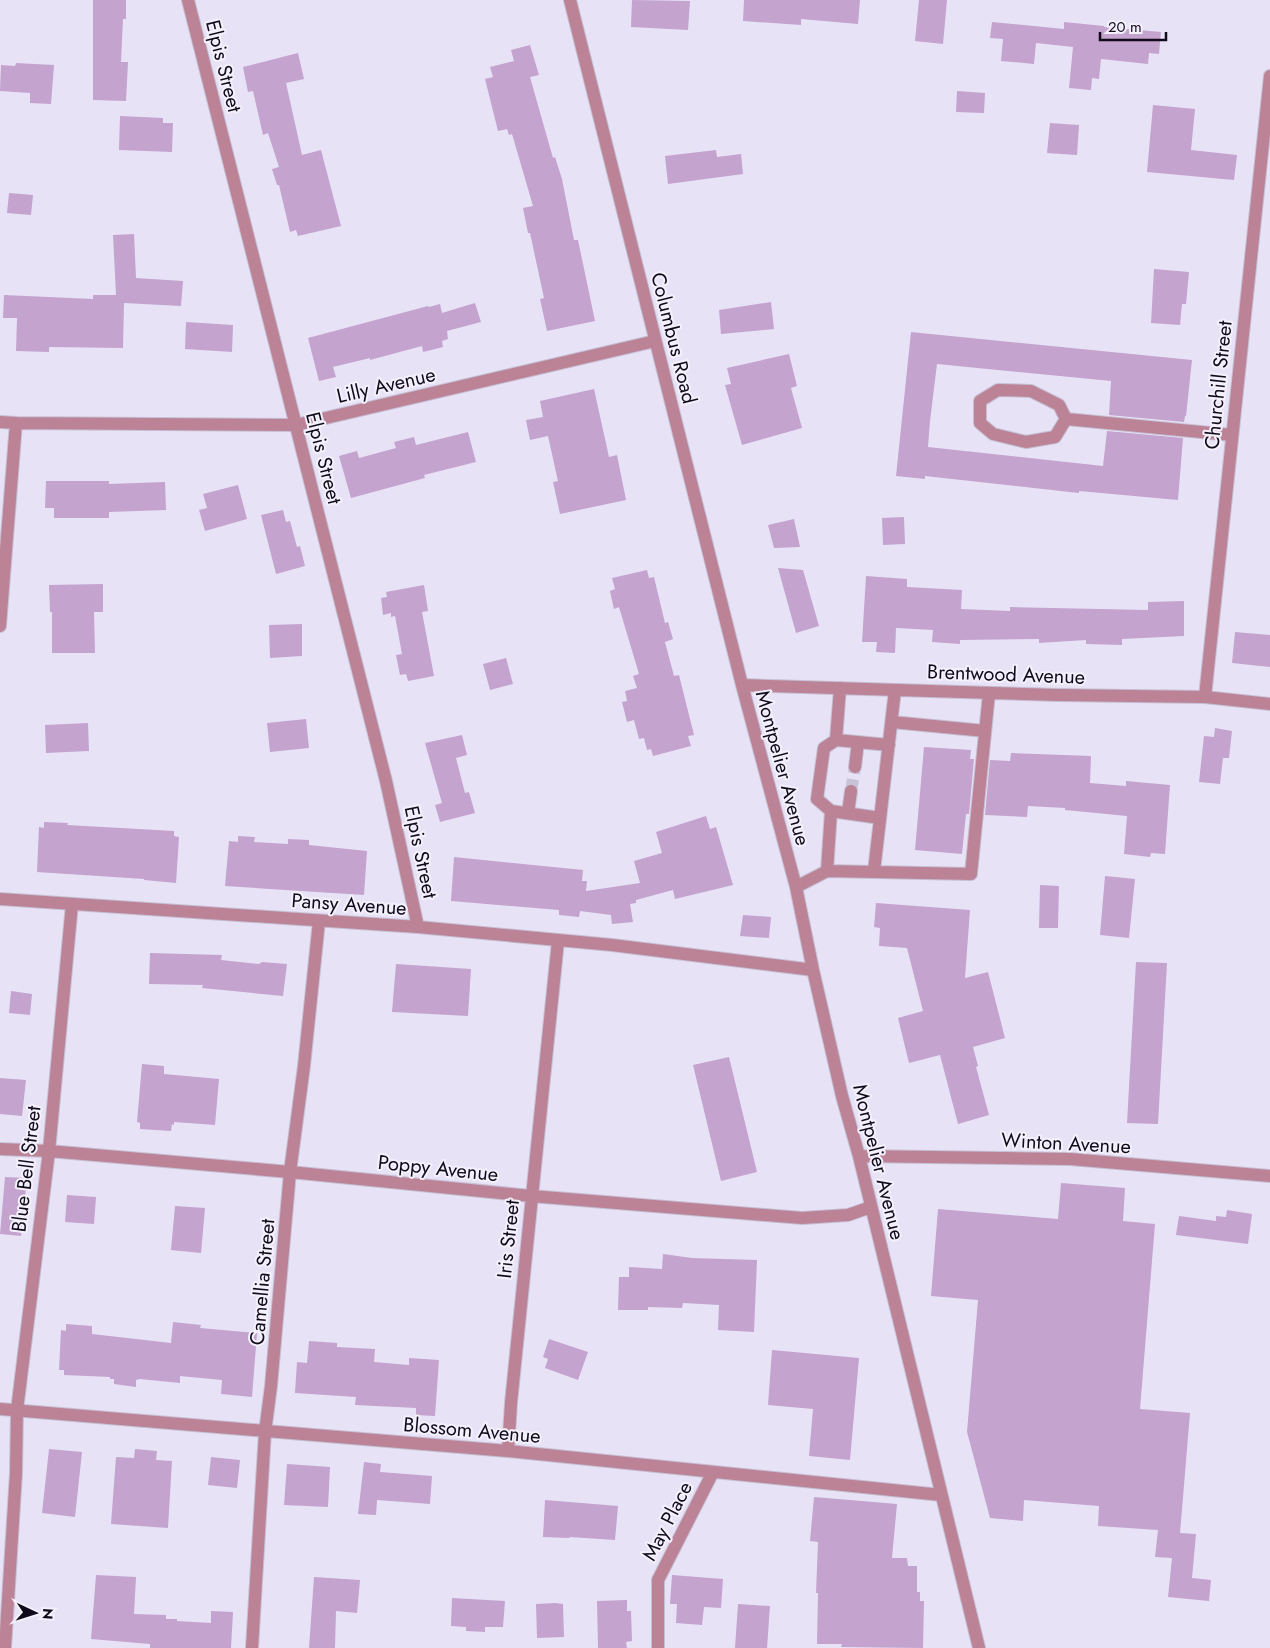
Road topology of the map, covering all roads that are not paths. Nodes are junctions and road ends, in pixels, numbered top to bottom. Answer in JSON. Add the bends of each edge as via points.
{"nodes":[{"id":1,"x":188,"y":0,"type":"edge"},
{"id":2,"x":570,"y":0,"type":"edge"},
{"id":3,"x":1270,"y":76,"type":"edge"},
{"id":4,"x":655,"y":341,"type":"junction"},
{"id":5,"x":1066,"y":420,"type":"junction"},
{"id":6,"x":0,"y":422,"type":"edge"},
{"id":7,"x":16,"y":423,"type":"junction"},
{"id":8,"x":296,"y":425,"type":"junction"},
{"id":9,"x":1232,"y":435,"type":"junction"},
{"id":10,"x":0,"y":626,"type":"edge"},
{"id":11,"x":742,"y":685,"type":"junction"},
{"id":12,"x":840,"y":688,"type":"junction"},
{"id":13,"x":895,"y":690,"type":"junction"},
{"id":14,"x":989,"y":693,"type":"junction"},
{"id":15,"x":1205,"y":697,"type":"junction"},
{"id":16,"x":1270,"y":704,"type":"edge"},
{"id":17,"x":892,"y":722,"type":"junction"},
{"id":18,"x":985,"y":731,"type":"junction"},
{"id":19,"x":836,"y":740,"type":"junction"},
{"id":20,"x":858,"y":742,"type":"junction"},
{"id":21,"x":889,"y":746,"type":"junction"},
{"id":22,"x":855,"y":767,"type":"tunnel mouth"},
{"id":23,"x":851,"y":791,"type":"tunnel mouth"},
{"id":24,"x":831,"y":811,"type":"junction"},
{"id":25,"x":848,"y":813,"type":"junction"},
{"id":26,"x":880,"y":818,"type":"junction"},
{"id":27,"x":827,"y":871,"type":"junction"},
{"id":28,"x":874,"y":871,"type":"junction"},
{"id":29,"x":796,"y":886,"type":"junction"},
{"id":30,"x":0,"y":899,"type":"edge"},
{"id":31,"x":72,"y":904,"type":"junction"},
{"id":32,"x":319,"y":921,"type":"junction"},
{"id":33,"x":418,"y":927,"type":"junction"},
{"id":34,"x":558,"y":941,"type":"junction"},
{"id":35,"x":813,"y":970,"type":"junction"},
{"id":36,"x":0,"y":1149,"type":"edge"},
{"id":37,"x":49,"y":1151,"type":"junction"},
{"id":38,"x":859,"y":1156,"type":"junction"},
{"id":39,"x":290,"y":1172,"type":"junction"},
{"id":40,"x":1270,"y":1176,"type":"edge"},
{"id":41,"x":531,"y":1196,"type":"junction"},
{"id":42,"x":871,"y":1207,"type":"junction"},
{"id":43,"x":0,"y":1409,"type":"edge"},
{"id":44,"x":17,"y":1410,"type":"junction"},
{"id":45,"x":265,"y":1432,"type":"junction"},
{"id":46,"x":508,"y":1451,"type":"junction"},
{"id":47,"x":713,"y":1472,"type":"junction"},
{"id":48,"x":941,"y":1496,"type":"junction"},
{"id":49,"x":5,"y":1648,"type":"edge"},
{"id":50,"x":252,"y":1648,"type":"edge"},
{"id":51,"x":658,"y":1648,"type":"edge"},
{"id":52,"x":979,"y":1648,"type":"edge"}],
"edges":[{"from":1,"to":8,"type":"street","name":"Elpis Street"},
{"from":2,"to":4,"type":"street","name":"Columbus Road"},
{"from":3,"to":9,"type":"street","name":"Churchill Street"},
{"from":4,"to":8,"type":"street","name":"Lilly Avenue"},
{"from":4,"to":11,"type":"street","name":"Columbus Road"},
{"from":5,"to":5,"type":"street","via":[[1055,437],[1026,442],[992,434],[980,423],[980,401],[998,390],[1031,391],[1059,404]]},
{"from":5,"to":9,"type":"street"},
{"from":6,"to":7,"type":"street","name":"Lilly Avenue"},
{"from":7,"to":8,"type":"street","name":"Lilly Avenue"},
{"from":7,"to":10,"type":"street"},
{"from":8,"to":33,"type":"street","name":"Elpis Street","via":[[386,781]]},
{"from":9,"to":15,"type":"street","name":"Churchill Street"},
{"from":11,"to":12,"type":"street","name":"Brentwood Avenue"},
{"from":11,"to":29,"type":"street","name":"Montpelier Avenue"},
{"from":12,"to":13,"type":"street","name":"Brentwood Avenue"},
{"from":12,"to":19,"type":"street"},
{"from":13,"to":14,"type":"street","name":"Brentwood Avenue"},
{"from":13,"to":17,"type":"street"},
{"from":14,"to":15,"type":"street","name":"Brentwood Avenue"},
{"from":14,"to":18,"type":"street"},
{"from":15,"to":16,"type":"street","name":"Brentwood Avenue"},
{"from":17,"to":18,"type":"street"},
{"from":17,"to":21,"type":"street"},
{"from":18,"to":28,"type":"street","via":[[971,874]]},
{"from":19,"to":20,"type":"street"},
{"from":19,"to":24,"type":"street","via":[[824,748],[818,799]]},
{"from":20,"to":21,"type":"street"},
{"from":20,"to":22,"type":"street"},
{"from":21,"to":26,"type":"street"},
{"from":23,"to":25,"type":"street"},
{"from":24,"to":25,"type":"street"},
{"from":24,"to":27,"type":"street"},
{"from":25,"to":26,"type":"street"},
{"from":26,"to":28,"type":"street"},
{"from":27,"to":28,"type":"street"},
{"from":27,"to":29,"type":"street"},
{"from":29,"to":35,"type":"street","name":"Montpelier Avenue"},
{"from":30,"to":31,"type":"street","name":"Pansy Avenue"},
{"from":31,"to":32,"type":"street","name":"Pansy Avenue"},
{"from":31,"to":37,"type":"street","name":"Blue Bell Street"},
{"from":32,"to":33,"type":"street","name":"Pansy Avenue"},
{"from":32,"to":39,"type":"street","name":"Camellia Street"},
{"from":33,"to":34,"type":"street","name":"Pansy Avenue"},
{"from":34,"to":35,"type":"street","name":"Pansy Avenue"},
{"from":34,"to":41,"type":"street","name":"Iris Street"},
{"from":35,"to":38,"type":"street","name":"Montpelier Avenue"},
{"from":36,"to":37,"type":"street","name":"Poppy Avenue"},
{"from":37,"to":39,"type":"street","name":"Poppy Avenue"},
{"from":37,"to":44,"type":"street","name":"Blue Bell Street"},
{"from":38,"to":40,"type":"street","name":"Winton Avenue","via":[[1070,1159]]},
{"from":38,"to":42,"type":"street","name":"Montpelier Avenue"},
{"from":39,"to":41,"type":"street","name":"Poppy Avenue"},
{"from":39,"to":45,"type":"street","name":"Camellia Street"},
{"from":41,"to":42,"type":"street","name":"Poppy Avenue","via":[[802,1218],[848,1215]]},
{"from":41,"to":46,"type":"street","name":"Iris Street"},
{"from":42,"to":48,"type":"street","name":"Montpelier Avenue"},
{"from":43,"to":44,"type":"street","name":"Blossom Avenue"},
{"from":44,"to":45,"type":"street","name":"Blossom Avenue"},
{"from":44,"to":49,"type":"street","name":"Blue Bell Street"},
{"from":45,"to":46,"type":"street","name":"Blossom Avenue"},
{"from":45,"to":50,"type":"street","name":"Camellia Street"},
{"from":46,"to":47,"type":"street","name":"Blossom Avenue"},
{"from":47,"to":48,"type":"street","name":"Blossom Avenue"},
{"from":47,"to":51,"type":"street","name":"May Place","via":[[658,1580]]},
{"from":48,"to":52,"type":"street","name":"Montpelier Avenue"}]}
